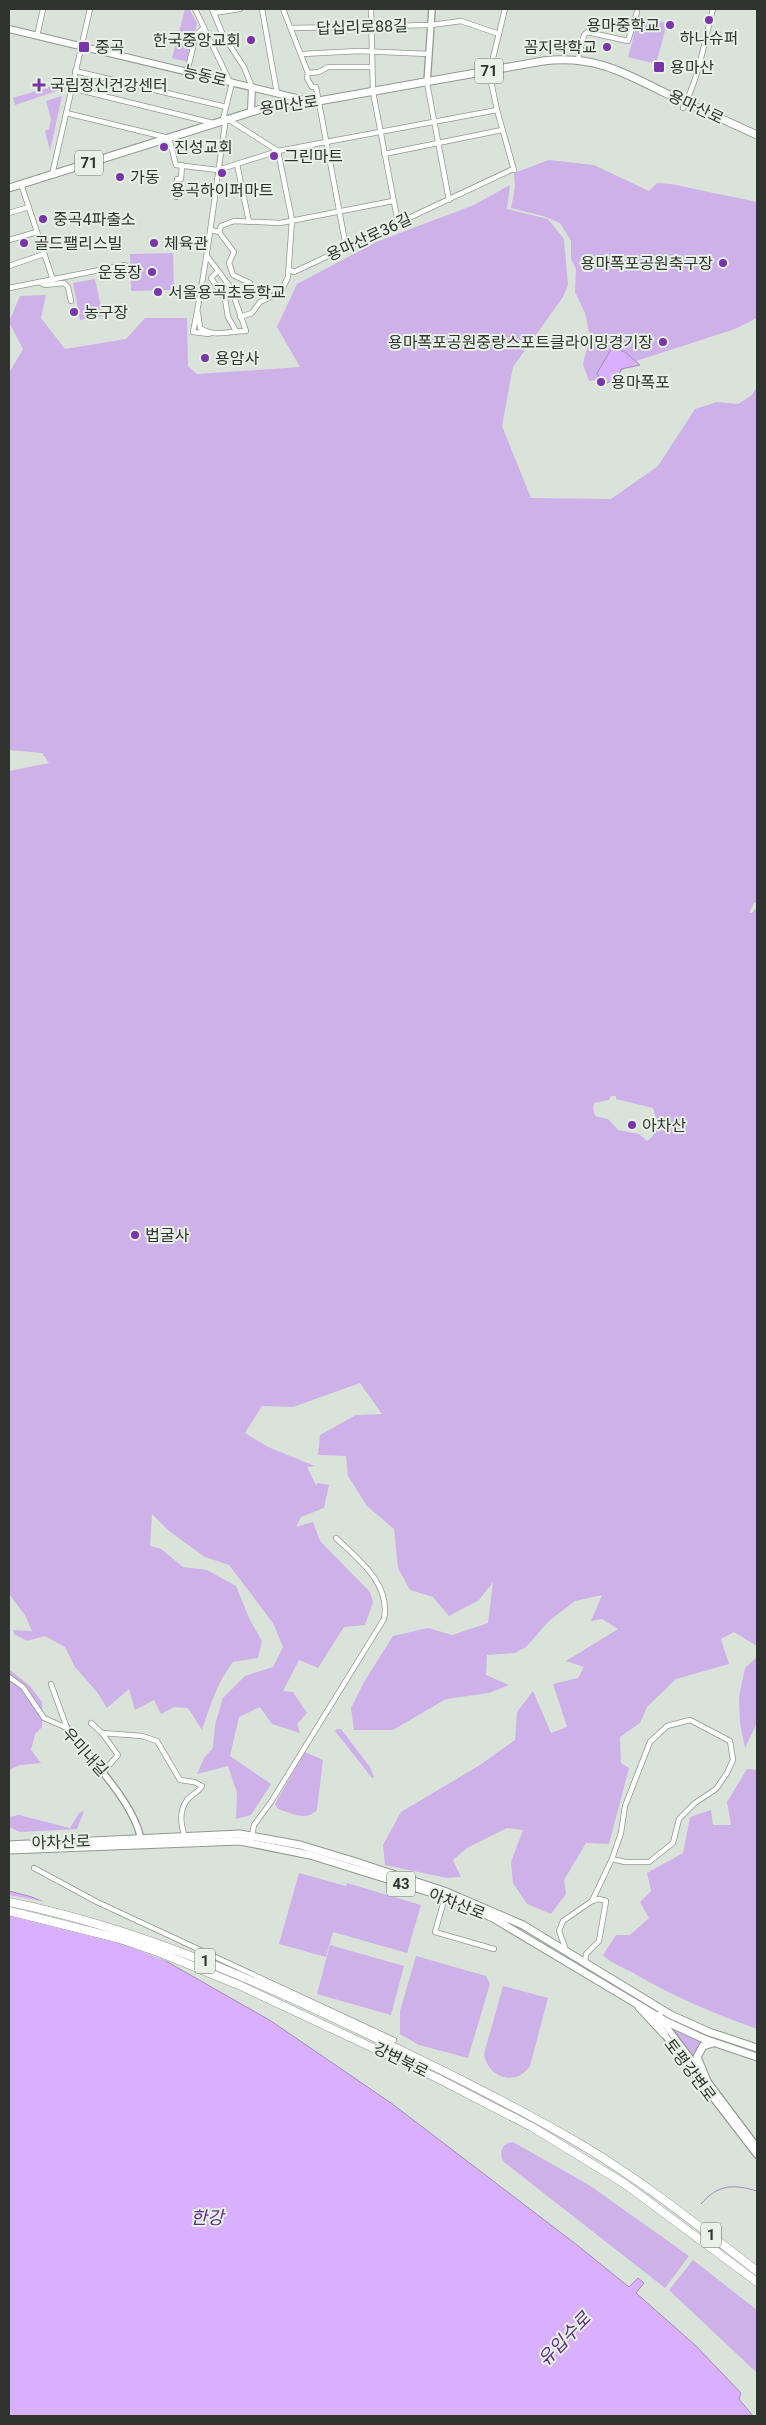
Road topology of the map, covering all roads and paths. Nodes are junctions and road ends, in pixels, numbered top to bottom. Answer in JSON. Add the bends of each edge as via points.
{"nodes":[{"id":1,"x":43,"y":9,"type":"edge"},
{"id":2,"x":90,"y":9,"type":"edge"},
{"id":3,"x":195,"y":9,"type":"edge"},
{"id":4,"x":240,"y":9,"type":"edge"},
{"id":5,"x":262,"y":9,"type":"edge"},
{"id":6,"x":284,"y":9,"type":"edge"},
{"id":7,"x":371,"y":9,"type":"edge"},
{"id":8,"x":432,"y":9,"type":"edge"},
{"id":9,"x":505,"y":9,"type":"edge"},
{"id":10,"x":713,"y":9,"type":"edge"},
{"id":11,"x":213,"y":11,"type":"edge"},
{"id":12,"x":637,"y":12,"type":"dead end"},
{"id":13,"x":431,"y":25,"type":"junction"},
{"id":14,"x":204,"y":27,"type":"junction"},
{"id":15,"x":371,"y":27,"type":"junction"},
{"id":16,"x":292,"y":28,"type":"junction"},
{"id":17,"x":9,"y":29,"type":"edge"},
{"id":18,"x":499,"y":34,"type":"junction"},
{"id":19,"x":37,"y":36,"type":"junction"},
{"id":20,"x":81,"y":46,"type":"junction"},
{"id":21,"x":372,"y":52,"type":"junction"},
{"id":22,"x":302,"y":54,"type":"junction"},
{"id":23,"x":429,"y":54,"type":"junction"},
{"id":24,"x":578,"y":59,"type":"junction"},
{"id":25,"x":372,"y":67,"type":"junction"},
{"id":26,"x":75,"y":71,"type":"junction"},
{"id":27,"x":187,"y":72,"type":"junction"},
{"id":28,"x":489,"y":72,"type":"junction"},
{"id":29,"x":308,"y":73,"type":"junction"},
{"id":30,"x":231,"y":82,"type":"junction"},
{"id":31,"x":427,"y":83,"type":"junction"},
{"id":32,"x":252,"y":87,"type":"junction"},
{"id":33,"x":71,"y":88,"type":"junction"},
{"id":34,"x":373,"y":92,"type":"junction"},
{"id":35,"x":277,"y":93,"type":"junction"},
{"id":36,"x":316,"y":102,"type":"junction"},
{"id":37,"x":226,"y":107,"type":"junction"},
{"id":38,"x":683,"y":108,"type":"dead end"},
{"id":39,"x":497,"y":110,"type":"junction"},
{"id":40,"x":251,"y":111,"type":"junction"},
{"id":41,"x":66,"y":113,"type":"junction"},
{"id":42,"x":225,"y":119,"type":"junction"},
{"id":43,"x":435,"y":122,"type":"junction"},
{"id":44,"x":214,"y":123,"type":"junction"},
{"id":45,"x":502,"y":130,"type":"junction"},
{"id":46,"x":379,"y":132,"type":"junction"},
{"id":47,"x":757,"y":135,"type":"edge"},
{"id":48,"x":169,"y":138,"type":"junction"},
{"id":49,"x":326,"y":142,"type":"junction"},
{"id":50,"x":438,"y":143,"type":"junction"},
{"id":51,"x":278,"y":151,"type":"junction"},
{"id":52,"x":384,"y":154,"type":"junction"},
{"id":53,"x":237,"y":164,"type":"junction"},
{"id":54,"x":182,"y":165,"type":"junction"},
{"id":55,"x":218,"y":170,"type":"junction"},
{"id":56,"x":52,"y":175,"type":"junction"},
{"id":57,"x":21,"y":184,"type":"junction"},
{"id":58,"x":9,"y":188,"type":"edge"},
{"id":59,"x":176,"y":197,"type":"dead end"},
{"id":60,"x":393,"y":200,"type":"junction"},
{"id":61,"x":449,"y":200,"type":"junction"},
{"id":62,"x":29,"y":207,"type":"junction"},
{"id":63,"x":338,"y":210,"type":"junction"},
{"id":64,"x":9,"y":213,"type":"edge"},
{"id":65,"x":292,"y":220,"type":"junction"},
{"id":66,"x":250,"y":222,"type":"junction"},
{"id":67,"x":398,"y":223,"type":"junction"},
{"id":68,"x":211,"y":230,"type":"junction"},
{"id":69,"x":37,"y":232,"type":"junction"},
{"id":70,"x":219,"y":232,"type":"junction"},
{"id":71,"x":9,"y":240,"type":"edge"},
{"id":72,"x":346,"y":247,"type":"junction"},
{"id":73,"x":44,"y":254,"type":"junction"},
{"id":74,"x":208,"y":256,"type":"junction"},
{"id":75,"x":9,"y":266,"type":"edge"},
{"id":76,"x":125,"y":266,"type":"dead end"},
{"id":77,"x":290,"y":270,"type":"junction"},
{"id":78,"x":218,"y":271,"type":"junction"},
{"id":79,"x":52,"y":280,"type":"junction"},
{"id":80,"x":39,"y":282,"type":"junction"},
{"id":81,"x":250,"y":283,"type":"dead end"},
{"id":82,"x":9,"y":288,"type":"edge"},
{"id":83,"x":71,"y":301,"type":"dead end"},
{"id":84,"x":197,"y":312,"type":"junction"},
{"id":85,"x":240,"y":317,"type":"junction"},
{"id":86,"x":236,"y":331,"type":"junction"},
{"id":87,"x":209,"y":334,"type":"junction"},
{"id":88,"x":336,"y":1538,"type":"dead end"},
{"id":89,"x":9,"y":1677,"type":"edge"},
{"id":90,"x":51,"y":1684,"type":"dead end"},
{"id":91,"x":91,"y":1723,"type":"dead end"},
{"id":92,"x":67,"y":1728,"type":"junction"},
{"id":93,"x":102,"y":1733,"type":"junction"},
{"id":94,"x":104,"y":1771,"type":"junction"},
{"id":95,"x":185,"y":1836,"type":"junction"},
{"id":96,"x":240,"y":1837,"type":"junction"},
{"id":97,"x":251,"y":1838,"type":"junction"},
{"id":98,"x":141,"y":1841,"type":"junction"},
{"id":99,"x":9,"y":1845,"type":"edge"},
{"id":100,"x":284,"y":1845,"type":"junction"},
{"id":101,"x":9,"y":1850,"type":"edge"},
{"id":102,"x":612,"y":1859,"type":"junction"},
{"id":103,"x":34,"y":1868,"type":"dead end"},
{"id":104,"x":445,"y":1897,"type":"junction"},
{"id":105,"x":592,"y":1901,"type":"junction"},
{"id":106,"x":9,"y":1902,"type":"edge"},
{"id":107,"x":9,"y":1911,"type":"edge"},
{"id":108,"x":494,"y":1948,"type":"dead end"},
{"id":109,"x":567,"y":1952,"type":"junction"},
{"id":110,"x":585,"y":1964,"type":"junction"},
{"id":111,"x":632,"y":2000,"type":"junction"},
{"id":112,"x":660,"y":2012,"type":"junction"},
{"id":113,"x":664,"y":2034,"type":"junction"},
{"id":114,"x":714,"y":2042,"type":"junction"},
{"id":115,"x":393,"y":2043,"type":"junction"},
{"id":116,"x":757,"y":2048,"type":"edge"},
{"id":117,"x":757,"y":2057,"type":"edge"},
{"id":118,"x":707,"y":2081,"type":"junction"},
{"id":119,"x":757,"y":2147,"type":"edge"},
{"id":120,"x":757,"y":2155,"type":"edge"},
{"id":121,"x":757,"y":2269,"type":"edge"},
{"id":122,"x":757,"y":2282,"type":"edge"}],
"edges":[{"from":1,"to":19,"type":"street"},
{"from":2,"to":20,"type":"street"},
{"from":3,"to":14,"type":"street"},
{"from":4,"to":11,"type":"street"},
{"from":5,"to":35,"type":"street"},
{"from":6,"to":16,"type":"street"},
{"from":7,"to":15,"type":"street"},
{"from":8,"to":13,"type":"street"},
{"from":9,"to":18,"type":"street"},
{"from":10,"to":38,"type":"street"},
{"from":11,"to":32,"type":"street"},
{"from":12,"to":24,"type":"street","via":[[628,41],[588,32],[584,35]]},
{"from":13,"to":15,"type":"street","name":"답십리로88길"},
{"from":13,"to":18,"type":"street","name":"답십리로88길","via":[[461,21]]},
{"from":13,"to":23,"type":"street"},
{"from":14,"to":27,"type":"street","via":[[196,35]]},
{"from":14,"to":30,"type":"street"},
{"from":15,"to":16,"type":"street","name":"답십리로88길"},
{"from":15,"to":21,"type":"street"},
{"from":16,"to":22,"type":"street","via":[[292,35]]},
{"from":17,"to":19,"type":"main road","name":"능동로"},
{"from":18,"to":28,"type":"street"},
{"from":19,"to":20,"type":"main road","name":"능동로"},
{"from":20,"to":26,"type":"street"},
{"from":20,"to":27,"type":"main road","name":"능동로"},
{"from":21,"to":22,"type":"street"},
{"from":21,"to":23,"type":"street"},
{"from":21,"to":25,"type":"street"},
{"from":22,"to":29,"type":"street"},
{"from":23,"to":31,"type":"street"},
{"from":24,"to":28,"type":"main road","name":"용마산로","number":"71"},
{"from":24,"to":47,"type":"main road","name":"용마산로","number":"71","bridge":true,"via":[[618,70]]},
{"from":25,"to":29,"type":"street","via":[[337,67]]},
{"from":25,"to":34,"type":"street"},
{"from":26,"to":33,"type":"street"},
{"from":26,"to":37,"type":"street"},
{"from":27,"to":30,"type":"main road","name":"능동로"},
{"from":28,"to":31,"type":"main road","name":"용마산로","number":"71"},
{"from":28,"to":39,"type":"street"},
{"from":29,"to":36,"type":"street","via":[[312,87],[316,87]]},
{"from":30,"to":32,"type":"main road","name":"능동로"},
{"from":30,"to":37,"type":"street"},
{"from":31,"to":34,"type":"main road","name":"용마산로","number":"71"},
{"from":31,"to":43,"type":"street"},
{"from":32,"to":35,"type":"main road","name":"능동로"},
{"from":32,"to":40,"type":"main road"},
{"from":33,"to":41,"type":"street"},
{"from":33,"to":44,"type":"street"},
{"from":34,"to":36,"type":"main road","name":"용마산로","number":"71"},
{"from":34,"to":46,"type":"street"},
{"from":35,"to":36,"type":"main road","name":"능동로"},
{"from":36,"to":40,"type":"main road","name":"용마산로","number":"71","via":[[277,104]]},
{"from":36,"to":49,"type":"street"},
{"from":37,"to":42,"type":"street"},
{"from":39,"to":43,"type":"street"},
{"from":39,"to":45,"type":"street"},
{"from":40,"to":42,"type":"main road","name":"용마산로","number":"71"},
{"from":41,"to":48,"type":"street"},
{"from":41,"to":56,"type":"street"},
{"from":42,"to":44,"type":"main road","name":"용마산로","number":"71"},
{"from":42,"to":51,"type":"street"},
{"from":42,"to":55,"type":"street"},
{"from":43,"to":46,"type":"street"},
{"from":43,"to":50,"type":"street"},
{"from":44,"to":48,"type":"main road","name":"용마산로","number":"71"},
{"from":45,"to":50,"type":"street"},
{"from":45,"to":61,"type":"street","name":"용마산로36길","via":[[514,170]]},
{"from":46,"to":49,"type":"street"},
{"from":46,"to":52,"type":"street"},
{"from":48,"to":54,"type":"street","via":[[176,165]]},
{"from":48,"to":56,"type":"main road","name":"용마산로","number":"71"},
{"from":49,"to":51,"type":"street"},
{"from":49,"to":63,"type":"street"},
{"from":50,"to":52,"type":"street"},
{"from":50,"to":61,"type":"street"},
{"from":51,"to":53,"type":"street"},
{"from":51,"to":65,"type":"street"},
{"from":52,"to":60,"type":"street"},
{"from":53,"to":55,"type":"street"},
{"from":53,"to":66,"type":"street"},
{"from":54,"to":55,"type":"street"},
{"from":54,"to":59,"type":"street"},
{"from":55,"to":68,"type":"street"},
{"from":56,"to":57,"type":"main road","name":"용마산로","number":"71"},
{"from":57,"to":58,"type":"main road","name":"용마산로","number":"71"},
{"from":57,"to":62,"type":"street"},
{"from":60,"to":63,"type":"street"},
{"from":60,"to":67,"type":"street"},
{"from":61,"to":67,"type":"street","name":"용마산로36길"},
{"from":62,"to":64,"type":"street"},
{"from":62,"to":69,"type":"street"},
{"from":63,"to":65,"type":"street"},
{"from":63,"to":72,"type":"street"},
{"from":65,"to":66,"type":"street"},
{"from":65,"to":77,"type":"street"},
{"from":66,"to":70,"type":"street","via":[[234,221],[221,226]]},
{"from":67,"to":72,"type":"street","name":"용마산로36길"},
{"from":68,"to":70,"type":"street"},
{"from":68,"to":74,"type":"street"},
{"from":69,"to":71,"type":"street"},
{"from":69,"to":73,"type":"street"},
{"from":70,"to":81,"type":"street","via":[[234,252],[229,263],[233,275]]},
{"from":72,"to":77,"type":"street","name":"용마산로36길","via":[[294,272]]},
{"from":73,"to":75,"type":"street"},
{"from":73,"to":79,"type":"street"},
{"from":74,"to":78,"type":"street"},
{"from":74,"to":84,"type":"street"},
{"from":76,"to":79,"type":"street"},
{"from":77,"to":85,"type":"street","via":[[281,292],[260,302],[252,313]]},
{"from":78,"to":85,"type":"street","via":[[231,288]]},
{"from":78,"to":86,"type":"street","via":[[211,278],[225,299],[228,317]]},
{"from":79,"to":80,"type":"street"},
{"from":80,"to":82,"type":"street"},
{"from":80,"to":83,"type":"street","via":[[47,286],[66,284]]},
{"from":84,"to":87,"type":"street","via":[[200,328]]},
{"from":84,"to":87,"type":"street","via":[[193,332]]},
{"from":85,"to":86,"type":"street","via":[[246,331]]},
{"from":86,"to":87,"type":"street"},
{"from":88,"to":97,"type":"street","via":[[366,1567],[377,1583],[384,1596],[384,1619],[254,1825]]},
{"from":89,"to":92,"type":"street","name":"우미내길","via":[[23,1687],[44,1718]]},
{"from":90,"to":92,"type":"street"},
{"from":91,"to":93,"type":"street"},
{"from":92,"to":94,"type":"street","name":"우미내길"},
{"from":93,"to":94,"type":"street","via":[[118,1756]]},
{"from":93,"to":95,"type":"street","via":[[142,1736],[157,1741],[180,1780],[202,1786],[187,1800],[180,1823]]},
{"from":94,"to":98,"type":"street","name":"우미내길","via":[[140,1830]]},
{"from":95,"to":96,"type":"main road","name":"아차산로","number":"43"},
{"from":95,"to":98,"type":"main road","name":"아차산로","number":"43"},
{"from":96,"to":97,"type":"main road","name":"아차산로","number":"43"},
{"from":96,"to":98,"type":"main road","name":"아차산로","number":"43"},
{"from":97,"to":100,"type":"main road","name":"아차산로","number":"43"},
{"from":98,"to":99,"type":"main road","name":"아차산로","number":"43"},
{"from":98,"to":101,"type":"main road","name":"아차산로","number":"43"},
{"from":100,"to":104,"type":"main road","name":"아차산로","number":"43"},
{"from":100,"to":109,"type":"main road","name":"아차산로","number":"43","via":[[444,1891],[524,1925]]},
{"from":102,"to":102,"type":"street","via":[[649,1862],[673,1843],[679,1819],[716,1789],[727,1773],[733,1760],[730,1741],[690,1720],[667,1726],[650,1742],[625,1806],[621,1833]]},
{"from":102,"to":105,"type":"street"},
{"from":103,"to":115,"type":"street","via":[[97,1902]]},
{"from":104,"to":108,"type":"street","via":[[435,1932]]},
{"from":104,"to":111,"type":"main road","name":"아차산로","number":"43","via":[[524,1935]]},
{"from":105,"to":109,"type":"street","via":[[563,1920],[559,1931]]},
{"from":105,"to":110,"type":"street","via":[[606,1901],[599,1941],[586,1954]]},
{"from":106,"to":115,"type":"highway","name":"강변북로","number":"1","via":[[119,1929],[220,1967]]},
{"from":107,"to":122,"type":"highway","name":"강변북로","number":"1","via":[[117,1938],[161,1953],[241,1986],[500,2110],[656,2206]]},
{"from":109,"to":110,"type":"main road","name":"아차산로","number":"43"},
{"from":110,"to":112,"type":"main road","name":"아차산로","number":"43"},
{"from":111,"to":112,"type":"main road","name":"아차산로","number":"43"},
{"from":111,"to":113,"type":"main road"},
{"from":112,"to":113,"type":"street","name":"토평강변로","via":[[658,2022]]},
{"from":112,"to":114,"type":"main road","name":"아차산로","number":"43","via":[[686,2031]]},
{"from":112,"to":116,"type":"main road","name":"아차산로","number":"43"},
{"from":112,"to":118,"type":"street","name":"토평강변로","via":[[661,2022]]},
{"from":113,"to":120,"type":"street","name":"토평강변로"},
{"from":114,"to":117,"type":"main road","name":"아차산로","number":"43"},
{"from":114,"to":118,"type":"main road","via":[[703,2046],[697,2057]]},
{"from":115,"to":121,"type":"highway","name":"강변북로","number":"1","via":[[582,2145]]},
{"from":118,"to":119,"type":"street","name":"토평강변로"}]}
